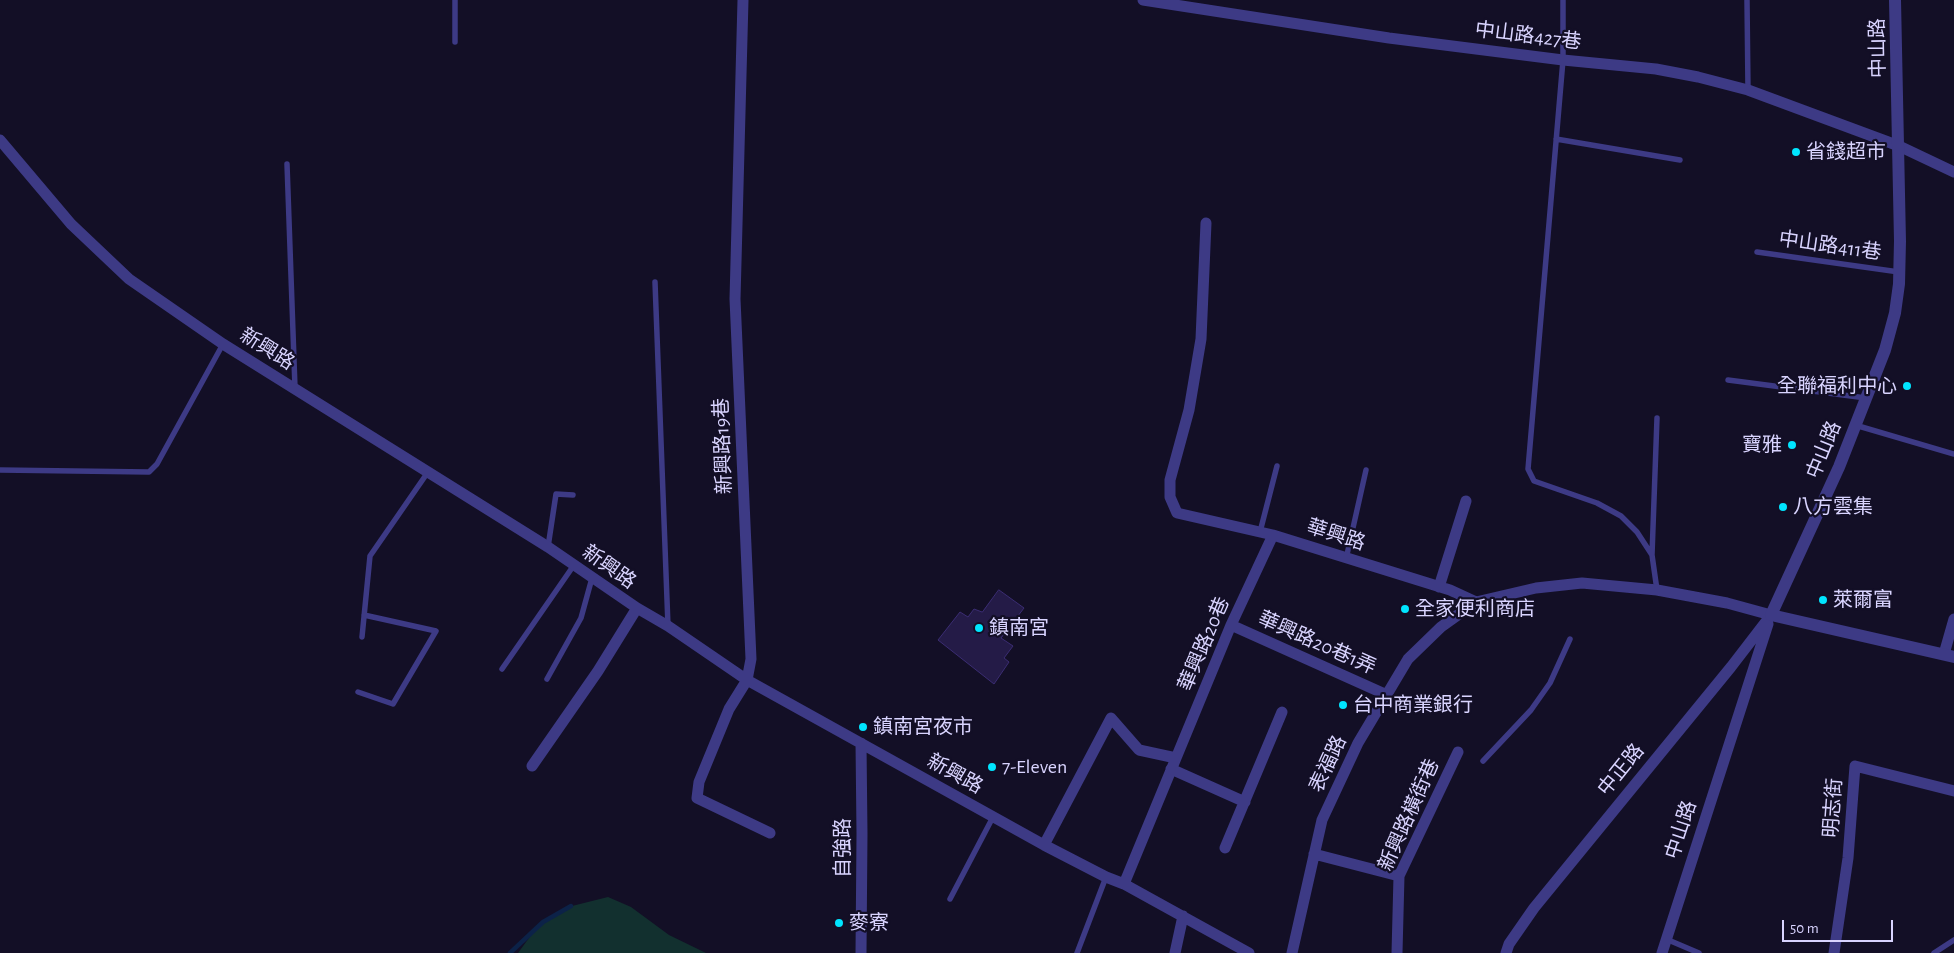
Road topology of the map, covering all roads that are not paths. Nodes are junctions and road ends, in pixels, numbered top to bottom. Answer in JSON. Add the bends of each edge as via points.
{"nodes":[{"id":1,"x":455,"y":0,"type":"edge"},
{"id":2,"x":743,"y":0,"type":"edge"},
{"id":3,"x":1143,"y":0,"type":"edge"},
{"id":4,"x":1563,"y":0,"type":"edge"},
{"id":5,"x":1746,"y":0,"type":"edge"},
{"id":6,"x":1895,"y":0,"type":"edge"},
{"id":7,"x":455,"y":42,"type":"dead end"},
{"id":8,"x":1563,"y":60,"type":"junction"},
{"id":9,"x":1748,"y":90,"type":"junction"},
{"id":10,"x":0,"y":140,"type":"edge"},
{"id":11,"x":1556,"y":140,"type":"junction"},
{"id":12,"x":1899,"y":146,"type":"junction"},
{"id":13,"x":1680,"y":160,"type":"dead end"},
{"id":14,"x":287,"y":164,"type":"dead end"},
{"id":15,"x":1954,"y":172,"type":"edge"},
{"id":16,"x":1206,"y":223,"type":"dead end"},
{"id":17,"x":1757,"y":252,"type":"dead end"},
{"id":18,"x":1899,"y":272,"type":"junction"},
{"id":19,"x":655,"y":282,"type":"dead end"},
{"id":20,"x":223,"y":344,"type":"junction"},
{"id":21,"x":1728,"y":380,"type":"dead end"},
{"id":22,"x":295,"y":388,"type":"junction"},
{"id":23,"x":1866,"y":398,"type":"junction"},
{"id":24,"x":1657,"y":418,"type":"dead end"},
{"id":25,"x":1855,"y":425,"type":"junction"},
{"id":26,"x":1954,"y":454,"type":"edge"},
{"id":27,"x":1277,"y":466,"type":"dead end"},
{"id":28,"x":0,"y":470,"type":"edge"},
{"id":29,"x":1366,"y":470,"type":"dead end"},
{"id":30,"x":428,"y":472,"type":"junction"},
{"id":31,"x":573,"y":495,"type":"dead end"},
{"id":32,"x":1466,"y":502,"type":"dead end"},
{"id":33,"x":1260,"y":532,"type":"junction"},
{"id":34,"x":1273,"y":535,"type":"junction"},
{"id":35,"x":548,"y":547,"type":"junction"},
{"id":36,"x":1652,"y":555,"type":"junction"},
{"id":37,"x":1346,"y":558,"type":"junction"},
{"id":38,"x":574,"y":565,"type":"junction"},
{"id":39,"x":592,"y":578,"type":"junction"},
{"id":40,"x":1439,"y":586,"type":"junction"},
{"id":41,"x":1657,"y":590,"type":"junction"},
{"id":42,"x":1476,"y":602,"type":"junction"},
{"id":43,"x":637,"y":608,"type":"junction"},
{"id":44,"x":364,"y":615,"type":"junction"},
{"id":45,"x":1771,"y":615,"type":"junction"},
{"id":46,"x":1954,"y":619,"type":"edge"},
{"id":47,"x":1231,"y":625,"type":"junction"},
{"id":48,"x":668,"y":626,"type":"junction"},
{"id":49,"x":362,"y":637,"type":"dead end"},
{"id":50,"x":1570,"y":639,"type":"dead end"},
{"id":51,"x":1949,"y":656,"type":"edge"},
{"id":52,"x":502,"y":669,"type":"dead end"},
{"id":53,"x":547,"y":679,"type":"dead end"},
{"id":54,"x":747,"y":680,"type":"junction"},
{"id":55,"x":358,"y":692,"type":"dead end"},
{"id":56,"x":1387,"y":695,"type":"junction"},
{"id":57,"x":1282,"y":712,"type":"dead end"},
{"id":58,"x":861,"y":743,"type":"junction"},
{"id":59,"x":1458,"y":752,"type":"dead end"},
{"id":60,"x":1483,"y":761,"type":"dead end"},
{"id":61,"x":1174,"y":764,"type":"junction"},
{"id":62,"x":532,"y":766,"type":"dead end"},
{"id":63,"x":1954,"y":791,"type":"edge"},
{"id":64,"x":1245,"y":802,"type":"junction"},
{"id":65,"x":993,"y":816,"type":"junction"},
{"id":66,"x":770,"y":833,"type":"dead end"},
{"id":67,"x":1044,"y":845,"type":"junction"},
{"id":68,"x":1225,"y":848,"type":"dead end"},
{"id":69,"x":1314,"y":854,"type":"junction"},
{"id":70,"x":1399,"y":876,"type":"junction"},
{"id":71,"x":1106,"y":877,"type":"junction"},
{"id":72,"x":1124,"y":884,"type":"junction"},
{"id":73,"x":950,"y":899,"type":"dead end"},
{"id":74,"x":1183,"y":916,"type":"junction"},
{"id":75,"x":1666,"y":939,"type":"junction"},
{"id":76,"x":1954,"y":940,"type":"edge"},
{"id":77,"x":861,"y":953,"type":"edge"},
{"id":78,"x":1077,"y":953,"type":"edge"},
{"id":79,"x":1175,"y":953,"type":"edge"},
{"id":80,"x":1249,"y":953,"type":"edge"},
{"id":81,"x":1292,"y":953,"type":"edge"},
{"id":82,"x":1398,"y":953,"type":"edge"},
{"id":83,"x":1506,"y":953,"type":"edge"},
{"id":84,"x":1662,"y":953,"type":"edge"},
{"id":85,"x":1700,"y":953,"type":"edge"},
{"id":86,"x":1834,"y":953,"type":"edge"},
{"id":87,"x":1934,"y":953,"type":"edge"}],
"edges":[{"from":1,"to":7,"type":"lane"},
{"from":2,"to":54,"type":"street","name":"新興路19巷","via":[[735,299],[751,658]]},
{"from":3,"to":8,"type":"street","name":"中山路427巷","via":[[1389,38]]},
{"from":4,"to":8,"type":"lane"},
{"from":5,"to":9,"type":"lane"},
{"from":6,"to":12,"type":"street","name":"中山路"},
{"from":8,"to":9,"type":"street","name":"中山路427巷","via":[[1656,69]]},
{"from":8,"to":11,"type":"lane"},
{"from":9,"to":12,"type":"street","name":"中山路427巷"},
{"from":10,"to":20,"type":"street","name":"新興路","via":[[71,224],[129,279]]},
{"from":11,"to":13,"type":"lane"},
{"from":11,"to":36,"type":"lane","via":[[1528,469],[1534,481],[1597,503],[1621,516],[1637,532]]},
{"from":12,"to":15,"type":"street","name":"中山路427巷"},
{"from":12,"to":18,"type":"street","name":"中山路"},
{"from":14,"to":22,"type":"lane"},
{"from":16,"to":33,"type":"street","name":"華興路","via":[[1201,339],[1189,410],[1170,480],[1170,497],[1177,513]]},
{"from":17,"to":18,"type":"lane","name":"中山路411巷"},
{"from":18,"to":23,"type":"street","name":"中山路","via":[[1895,313]]},
{"from":19,"to":48,"type":"lane"},
{"from":20,"to":22,"type":"street","name":"新興路"},
{"from":20,"to":28,"type":"lane","via":[[158,464],[149,472]]},
{"from":21,"to":23,"type":"lane"},
{"from":22,"to":30,"type":"street","name":"新興路"},
{"from":23,"to":25,"type":"street","name":"中山路"},
{"from":24,"to":36,"type":"lane"},
{"from":25,"to":26,"type":"lane"},
{"from":25,"to":45,"type":"street","name":"中山路"},
{"from":27,"to":33,"type":"lane"},
{"from":29,"to":37,"type":"lane"},
{"from":30,"to":35,"type":"street","name":"新興路"},
{"from":30,"to":44,"type":"lane","via":[[370,556]]},
{"from":31,"to":35,"type":"lane","via":[[556,494]]},
{"from":32,"to":40,"type":"street"},
{"from":33,"to":34,"type":"street","name":"華興路"},
{"from":34,"to":37,"type":"street","name":"華興路"},
{"from":34,"to":47,"type":"street","name":"華興路20巷"},
{"from":35,"to":38,"type":"street","name":"新興路"},
{"from":36,"to":41,"type":"lane"},
{"from":37,"to":40,"type":"street","name":"華興路"},
{"from":38,"to":39,"type":"street","name":"新興路"},
{"from":38,"to":52,"type":"lane"},
{"from":39,"to":43,"type":"street","name":"新興路"},
{"from":39,"to":53,"type":"lane","via":[[581,618]]},
{"from":40,"to":42,"type":"street","name":"華興路"},
{"from":41,"to":42,"type":"street","via":[[1582,583],[1536,588]]},
{"from":41,"to":45,"type":"street"},
{"from":42,"to":56,"type":"street","name":"表福路","via":[[1441,627],[1408,659]]},
{"from":43,"to":48,"type":"street","name":"新興路"},
{"from":43,"to":62,"type":"street"},
{"from":44,"to":49,"type":"lane"},
{"from":44,"to":55,"type":"lane","via":[[436,631],[393,704]]},
{"from":45,"to":51,"type":"street"},
{"from":45,"to":75,"type":"street","name":"中山路"},
{"from":45,"to":83,"type":"street","name":"中正路","via":[[1534,908]]},
{"from":46,"to":51,"type":"street"},
{"from":47,"to":56,"type":"street","name":"華興路20巷1弄"},
{"from":47,"to":61,"type":"street","name":"華興路20巷"},
{"from":48,"to":54,"type":"street","name":"新興路"},
{"from":50,"to":60,"type":"lane","via":[[1550,683],[1531,710]]},
{"from":54,"to":58,"type":"street","name":"新興路"},
{"from":54,"to":66,"type":"street","name":"新興路19巷","via":[[728,709],[699,782],[697,798]]},
{"from":56,"to":69,"type":"street","name":"表福路","via":[[1358,742],[1322,820]]},
{"from":57,"to":64,"type":"street"},
{"from":58,"to":65,"type":"street","name":"新興路"},
{"from":58,"to":77,"type":"street","name":"自強路"},
{"from":59,"to":70,"type":"street","name":"新興路橫街巷"},
{"from":61,"to":64,"type":"street"},
{"from":61,"to":67,"type":"street","via":[[1139,750],[1111,718]]},
{"from":61,"to":72,"type":"street","name":"華興路20巷"},
{"from":63,"to":86,"type":"street","name":"明志街","via":[[1855,766],[1848,858]]},
{"from":64,"to":68,"type":"street"},
{"from":65,"to":67,"type":"street","name":"新興路"},
{"from":65,"to":73,"type":"lane"},
{"from":67,"to":71,"type":"street","name":"新興路"},
{"from":69,"to":70,"type":"street"},
{"from":69,"to":81,"type":"street","name":"表福路"},
{"from":70,"to":82,"type":"street","name":"新興路橫街巷"},
{"from":71,"to":72,"type":"street","name":"新興路"},
{"from":71,"to":78,"type":"lane"},
{"from":72,"to":74,"type":"street","name":"新興路"},
{"from":74,"to":79,"type":"street"},
{"from":74,"to":80,"type":"street","name":"新興路"},
{"from":75,"to":84,"type":"street","name":"中山路"},
{"from":75,"to":85,"type":"lane"},
{"from":76,"to":87,"type":"lane"}]}
